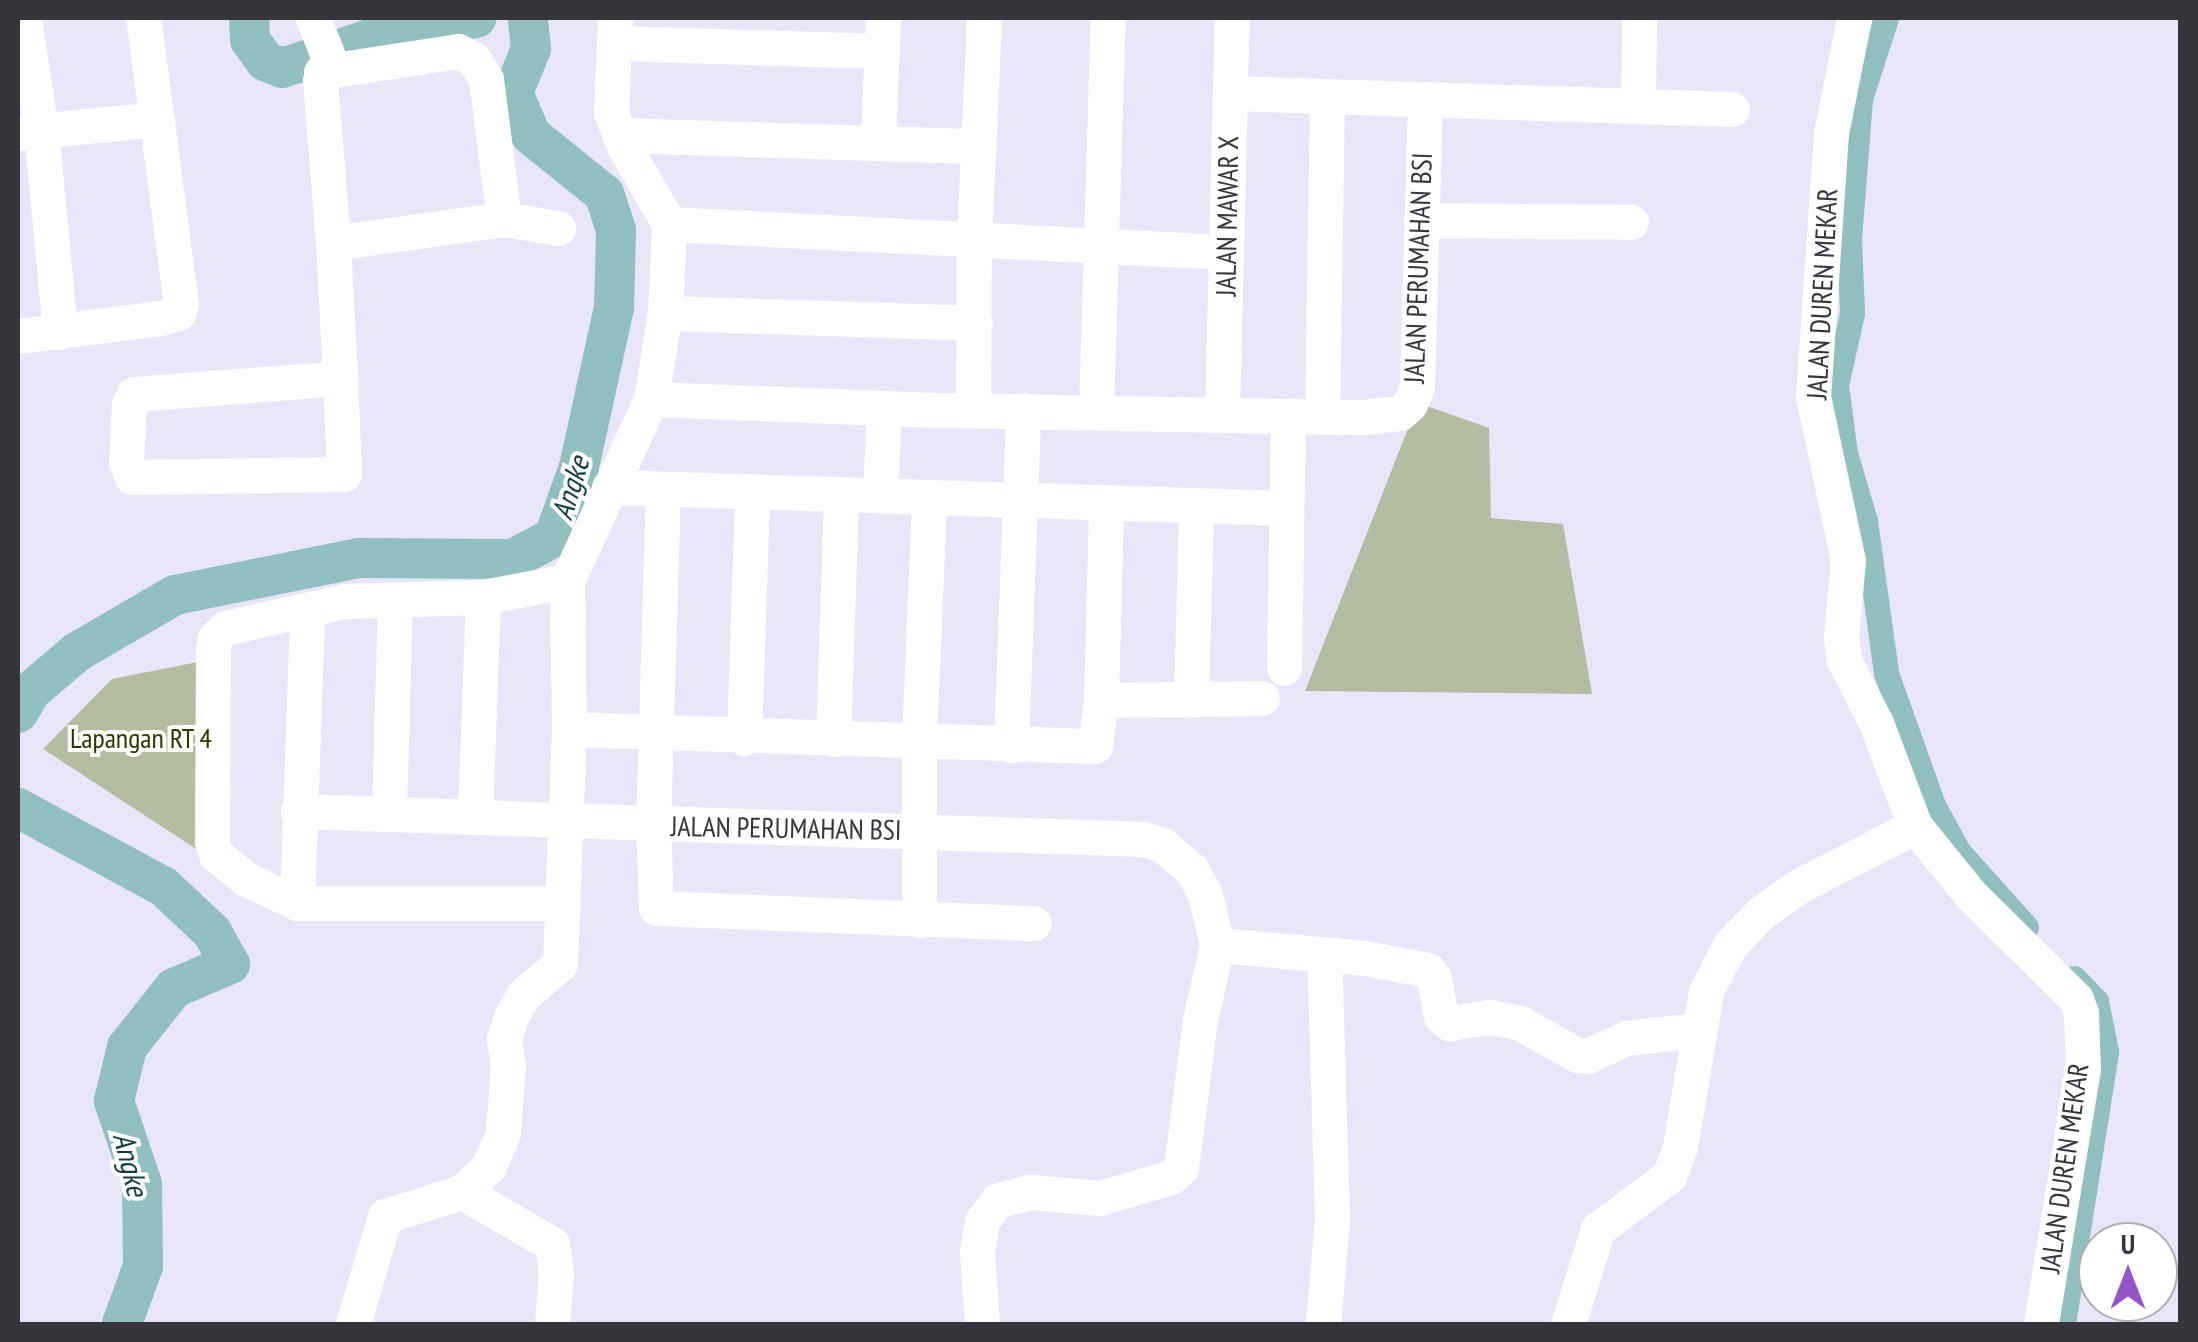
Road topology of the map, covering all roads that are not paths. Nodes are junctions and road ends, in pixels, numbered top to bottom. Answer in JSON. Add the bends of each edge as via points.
{"nodes":[{"id":1,"x":24,"y":18,"type":"edge"},
{"id":2,"x":143,"y":18,"type":"edge"},
{"id":3,"x":984,"y":18,"type":"edge"},
{"id":4,"x":1108,"y":18,"type":"edge"},
{"id":5,"x":1232,"y":18,"type":"edge"},
{"id":6,"x":1639,"y":18,"type":"edge"},
{"id":7,"x":1854,"y":18,"type":"edge"},
{"id":8,"x":615,"y":30,"type":"edge"},
{"id":9,"x":883,"y":34,"type":"edge"},
{"id":10,"x":321,"y":45,"type":"edge"},
{"id":11,"x":1230,"y":93,"type":"junction"},
{"id":12,"x":1327,"y":96,"type":"junction"},
{"id":13,"x":1425,"y":99,"type":"junction"},
{"id":14,"x":1638,"y":106,"type":"junction"},
{"id":15,"x":1732,"y":109,"type":"dead end"},
{"id":16,"x":156,"y":120,"type":"junction"},
{"id":17,"x":29,"y":132,"type":"edge"},
{"id":18,"x":618,"y":134,"type":"junction"},
{"id":19,"x":878,"y":141,"type":"junction"},
{"id":20,"x":978,"y":146,"type":"junction"},
{"id":21,"x":504,"y":219,"type":"junction"},
{"id":22,"x":1420,"y":220,"type":"junction"},
{"id":23,"x":1631,"y":222,"type":"dead end"},
{"id":24,"x":669,"y":224,"type":"junction"},
{"id":25,"x":558,"y":228,"type":"dead end"},
{"id":26,"x":974,"y":240,"type":"junction"},
{"id":27,"x":333,"y":244,"type":"junction"},
{"id":28,"x":1102,"y":248,"type":"junction"},
{"id":29,"x":1226,"y":252,"type":"junction"},
{"id":30,"x":664,"y":314,"type":"junction"},
{"id":31,"x":975,"y":322,"type":"junction"},
{"id":32,"x":60,"y":332,"type":"junction"},
{"id":33,"x":18,"y":336,"type":"edge"},
{"id":34,"x":340,"y":378,"type":"junction"},
{"id":35,"x":652,"y":399,"type":"junction"},
{"id":36,"x":884,"y":408,"type":"junction"},
{"id":37,"x":973,"y":410,"type":"junction"},
{"id":38,"x":1023,"y":410,"type":"junction"},
{"id":39,"x":1096,"y":411,"type":"junction"},
{"id":40,"x":1222,"y":414,"type":"junction"},
{"id":41,"x":1305,"y":416,"type":"junction"},
{"id":42,"x":609,"y":487,"type":"junction"},
{"id":43,"x":664,"y":489,"type":"junction"},
{"id":44,"x":752,"y":492,"type":"junction"},
{"id":45,"x":841,"y":495,"type":"junction"},
{"id":46,"x":880,"y":496,"type":"junction"},
{"id":47,"x":929,"y":498,"type":"junction"},
{"id":48,"x":1018,"y":501,"type":"junction"},
{"id":49,"x":1106,"y":504,"type":"junction"},
{"id":50,"x":1196,"y":507,"type":"junction"},
{"id":51,"x":1286,"y":508,"type":"junction"},
{"id":52,"x":567,"y":580,"type":"junction"},
{"id":53,"x":483,"y":597,"type":"junction"},
{"id":54,"x":395,"y":601,"type":"junction"},
{"id":55,"x":307,"y":612,"type":"junction"},
{"id":56,"x":1284,"y":668,"type":"dead end"},
{"id":57,"x":1262,"y":698,"type":"dead end"},
{"id":58,"x":1101,"y":700,"type":"junction"},
{"id":59,"x":1191,"y":700,"type":"junction"},
{"id":60,"x":569,"y":730,"type":"junction"},
{"id":61,"x":655,"y":732,"type":"junction"},
{"id":62,"x":744,"y":738,"type":"junction"},
{"id":63,"x":833,"y":739,"type":"junction"},
{"id":64,"x":918,"y":740,"type":"junction"},
{"id":65,"x":1011,"y":745,"type":"junction"},
{"id":66,"x":298,"y":811,"type":"junction"},
{"id":67,"x":390,"y":813,"type":"junction"},
{"id":68,"x":476,"y":816,"type":"junction"},
{"id":69,"x":566,"y":820,"type":"junction"},
{"id":70,"x":653,"y":826,"type":"junction"},
{"id":71,"x":1915,"y":826,"type":"junction"},
{"id":72,"x":918,"y":830,"type":"junction"},
{"id":73,"x":297,"y":903,"type":"junction"},
{"id":74,"x":563,"y":904,"type":"junction"},
{"id":75,"x":918,"y":920,"type":"junction"},
{"id":76,"x":1034,"y":923,"type":"dead end"},
{"id":77,"x":1217,"y":945,"type":"junction"},
{"id":78,"x":1324,"y":954,"type":"junction"},
{"id":79,"x":1697,"y":1030,"type":"junction"},
{"id":80,"x":462,"y":1192,"type":"junction"},
{"id":81,"x":353,"y":1324,"type":"edge"},
{"id":82,"x":552,"y":1324,"type":"edge"},
{"id":83,"x":982,"y":1324,"type":"edge"},
{"id":84,"x":1323,"y":1324,"type":"edge"},
{"id":85,"x":1568,"y":1324,"type":"edge"},
{"id":86,"x":2041,"y":1324,"type":"edge"}],
"edges":[{"from":1,"to":17,"type":"street"},
{"from":2,"to":16,"type":"street"},
{"from":3,"to":20,"type":"street"},
{"from":4,"to":28,"type":"street"},
{"from":5,"to":11,"type":"street","name":"JALAN MAWAR X"},
{"from":6,"to":14,"type":"street"},
{"from":7,"to":71,"type":"street","name":"JALAN DUREN MEKAR","via":[[1831,134],[1813,396],[1848,560],[1844,660]]},
{"from":8,"to":9,"type":"street"},
{"from":8,"to":18,"type":"street","via":[[611,113]]},
{"from":9,"to":19,"type":"street"},
{"from":10,"to":21,"type":"street","via":[[458,51],[473,59],[486,79]]},
{"from":10,"to":27,"type":"street"},
{"from":11,"to":12,"type":"street"},
{"from":11,"to":29,"type":"street","name":"JALAN MAWAR X"},
{"from":12,"to":13,"type":"street"},
{"from":12,"to":41,"type":"street"},
{"from":13,"to":14,"type":"street"},
{"from":13,"to":22,"type":"street","name":"JALAN PERUMAHAN BSI"},
{"from":14,"to":15,"type":"street"},
{"from":16,"to":17,"type":"street"},
{"from":16,"to":32,"type":"street","via":[[182,305],[161,318]]},
{"from":17,"to":32,"type":"street"},
{"from":18,"to":19,"type":"street"},
{"from":18,"to":24,"type":"street"},
{"from":19,"to":20,"type":"street"},
{"from":20,"to":26,"type":"street"},
{"from":21,"to":25,"type":"street"},
{"from":21,"to":27,"type":"street"},
{"from":22,"to":23,"type":"street"},
{"from":22,"to":41,"type":"street","name":"JALAN PERUMAHAN BSI","via":[[1417,387],[1410,404],[1388,415]]},
{"from":24,"to":26,"type":"street"},
{"from":24,"to":30,"type":"street"},
{"from":26,"to":28,"type":"street"},
{"from":26,"to":31,"type":"street"},
{"from":27,"to":34,"type":"street"},
{"from":28,"to":29,"type":"street"},
{"from":28,"to":39,"type":"street"},
{"from":29,"to":40,"type":"street","name":"JALAN MAWAR X"},
{"from":30,"to":31,"type":"street"},
{"from":30,"to":35,"type":"street"},
{"from":31,"to":37,"type":"street"},
{"from":32,"to":33,"type":"street"},
{"from":34,"to":34,"type":"street","via":[[344,474],[132,476],[126,462],[134,394]]},
{"from":35,"to":36,"type":"street","name":"JALAN PERUMAHAN BSI"},
{"from":35,"to":42,"type":"street"},
{"from":36,"to":37,"type":"street","name":"JALAN PERUMAHAN BSI"},
{"from":36,"to":46,"type":"street"},
{"from":37,"to":38,"type":"street","name":"JALAN PERUMAHAN BSI"},
{"from":38,"to":39,"type":"street","name":"JALAN PERUMAHAN BSI"},
{"from":38,"to":48,"type":"street"},
{"from":39,"to":40,"type":"street","name":"JALAN PERUMAHAN BSI"},
{"from":40,"to":41,"type":"street","name":"JALAN PERUMAHAN BSI"},
{"from":41,"to":51,"type":"street"},
{"from":42,"to":43,"type":"street"},
{"from":42,"to":52,"type":"street"},
{"from":43,"to":44,"type":"street"},
{"from":43,"to":61,"type":"street","name":"JALAN PERUMAHAN BSI"},
{"from":44,"to":45,"type":"street"},
{"from":44,"to":62,"type":"street"},
{"from":45,"to":46,"type":"street"},
{"from":45,"to":63,"type":"street"},
{"from":46,"to":47,"type":"street"},
{"from":47,"to":48,"type":"street"},
{"from":47,"to":64,"type":"street","name":"JALAN PERUMAHAN BSI"},
{"from":48,"to":49,"type":"street"},
{"from":48,"to":65,"type":"street"},
{"from":49,"to":50,"type":"street"},
{"from":49,"to":58,"type":"street"},
{"from":50,"to":51,"type":"street"},
{"from":50,"to":59,"type":"street"},
{"from":51,"to":56,"type":"street"},
{"from":52,"to":53,"type":"street"},
{"from":52,"to":60,"type":"street"},
{"from":53,"to":54,"type":"street"},
{"from":53,"to":68,"type":"street"},
{"from":54,"to":55,"type":"street","via":[[345,600]]},
{"from":54,"to":67,"type":"street"},
{"from":55,"to":66,"type":"street"},
{"from":55,"to":73,"type":"street","via":[[225,628],[213,649],[216,855],[254,885]]},
{"from":57,"to":59,"type":"street"},
{"from":58,"to":59,"type":"street"},
{"from":58,"to":65,"type":"street","via":[[1094,746]]},
{"from":60,"to":61,"type":"street"},
{"from":60,"to":69,"type":"street"},
{"from":61,"to":62,"type":"street"},
{"from":61,"to":70,"type":"street","name":"JALAN PERUMAHAN BSI"},
{"from":62,"to":63,"type":"street"},
{"from":63,"to":64,"type":"street"},
{"from":64,"to":65,"type":"street"},
{"from":64,"to":72,"type":"street","name":"JALAN PERUMAHAN BSI"},
{"from":66,"to":67,"type":"street","name":"JALAN PERUMAHAN BSI"},
{"from":66,"to":73,"type":"street"},
{"from":67,"to":68,"type":"street","name":"JALAN PERUMAHAN BSI"},
{"from":68,"to":69,"type":"street","name":"JALAN PERUMAHAN BSI"},
{"from":69,"to":70,"type":"street","name":"JALAN PERUMAHAN BSI"},
{"from":69,"to":74,"type":"street"},
{"from":70,"to":72,"type":"street","name":"JALAN PERUMAHAN BSI"},
{"from":70,"to":75,"type":"street","name":"JALAN PERUMAHAN BSI","via":[[656,908]]},
{"from":71,"to":79,"type":"street","via":[[1762,912],[1714,970]]},
{"from":71,"to":86,"type":"street","name":"JALAN DUREN MEKAR","via":[[1970,894],[2076,999],[2080,1014],[2083,1069]]},
{"from":72,"to":75,"type":"street","name":"JALAN PERUMAHAN BSI"},
{"from":72,"to":77,"type":"street","name":"JALAN PERUMAHAN BSI","via":[[1161,844],[1199,882]]},
{"from":73,"to":74,"type":"street"},
{"from":74,"to":80,"type":"street","via":[[560,964],[523,996],[504,1040],[503,1133],[489,1166]]},
{"from":75,"to":76,"type":"street","name":"JALAN PERUMAHAN BSI"},
{"from":77,"to":78,"type":"street"},
{"from":77,"to":83,"type":"street","via":[[1181,1168],[1100,1198],[1030,1192],[998,1200],[982,1222],[977,1252]]},
{"from":78,"to":79,"type":"street","via":[[1428,970],[1440,1016],[1448,1022],[1520,1022],[1577,1054],[1588,1056],[1626,1038]]},
{"from":78,"to":84,"type":"street","via":[[1332,1218]]},
{"from":79,"to":85,"type":"street","via":[[1680,1147],[1668,1176],[1598,1229]]},
{"from":80,"to":81,"type":"street","via":[[385,1216]]},
{"from":80,"to":82,"type":"street","via":[[552,1244]]}]}
